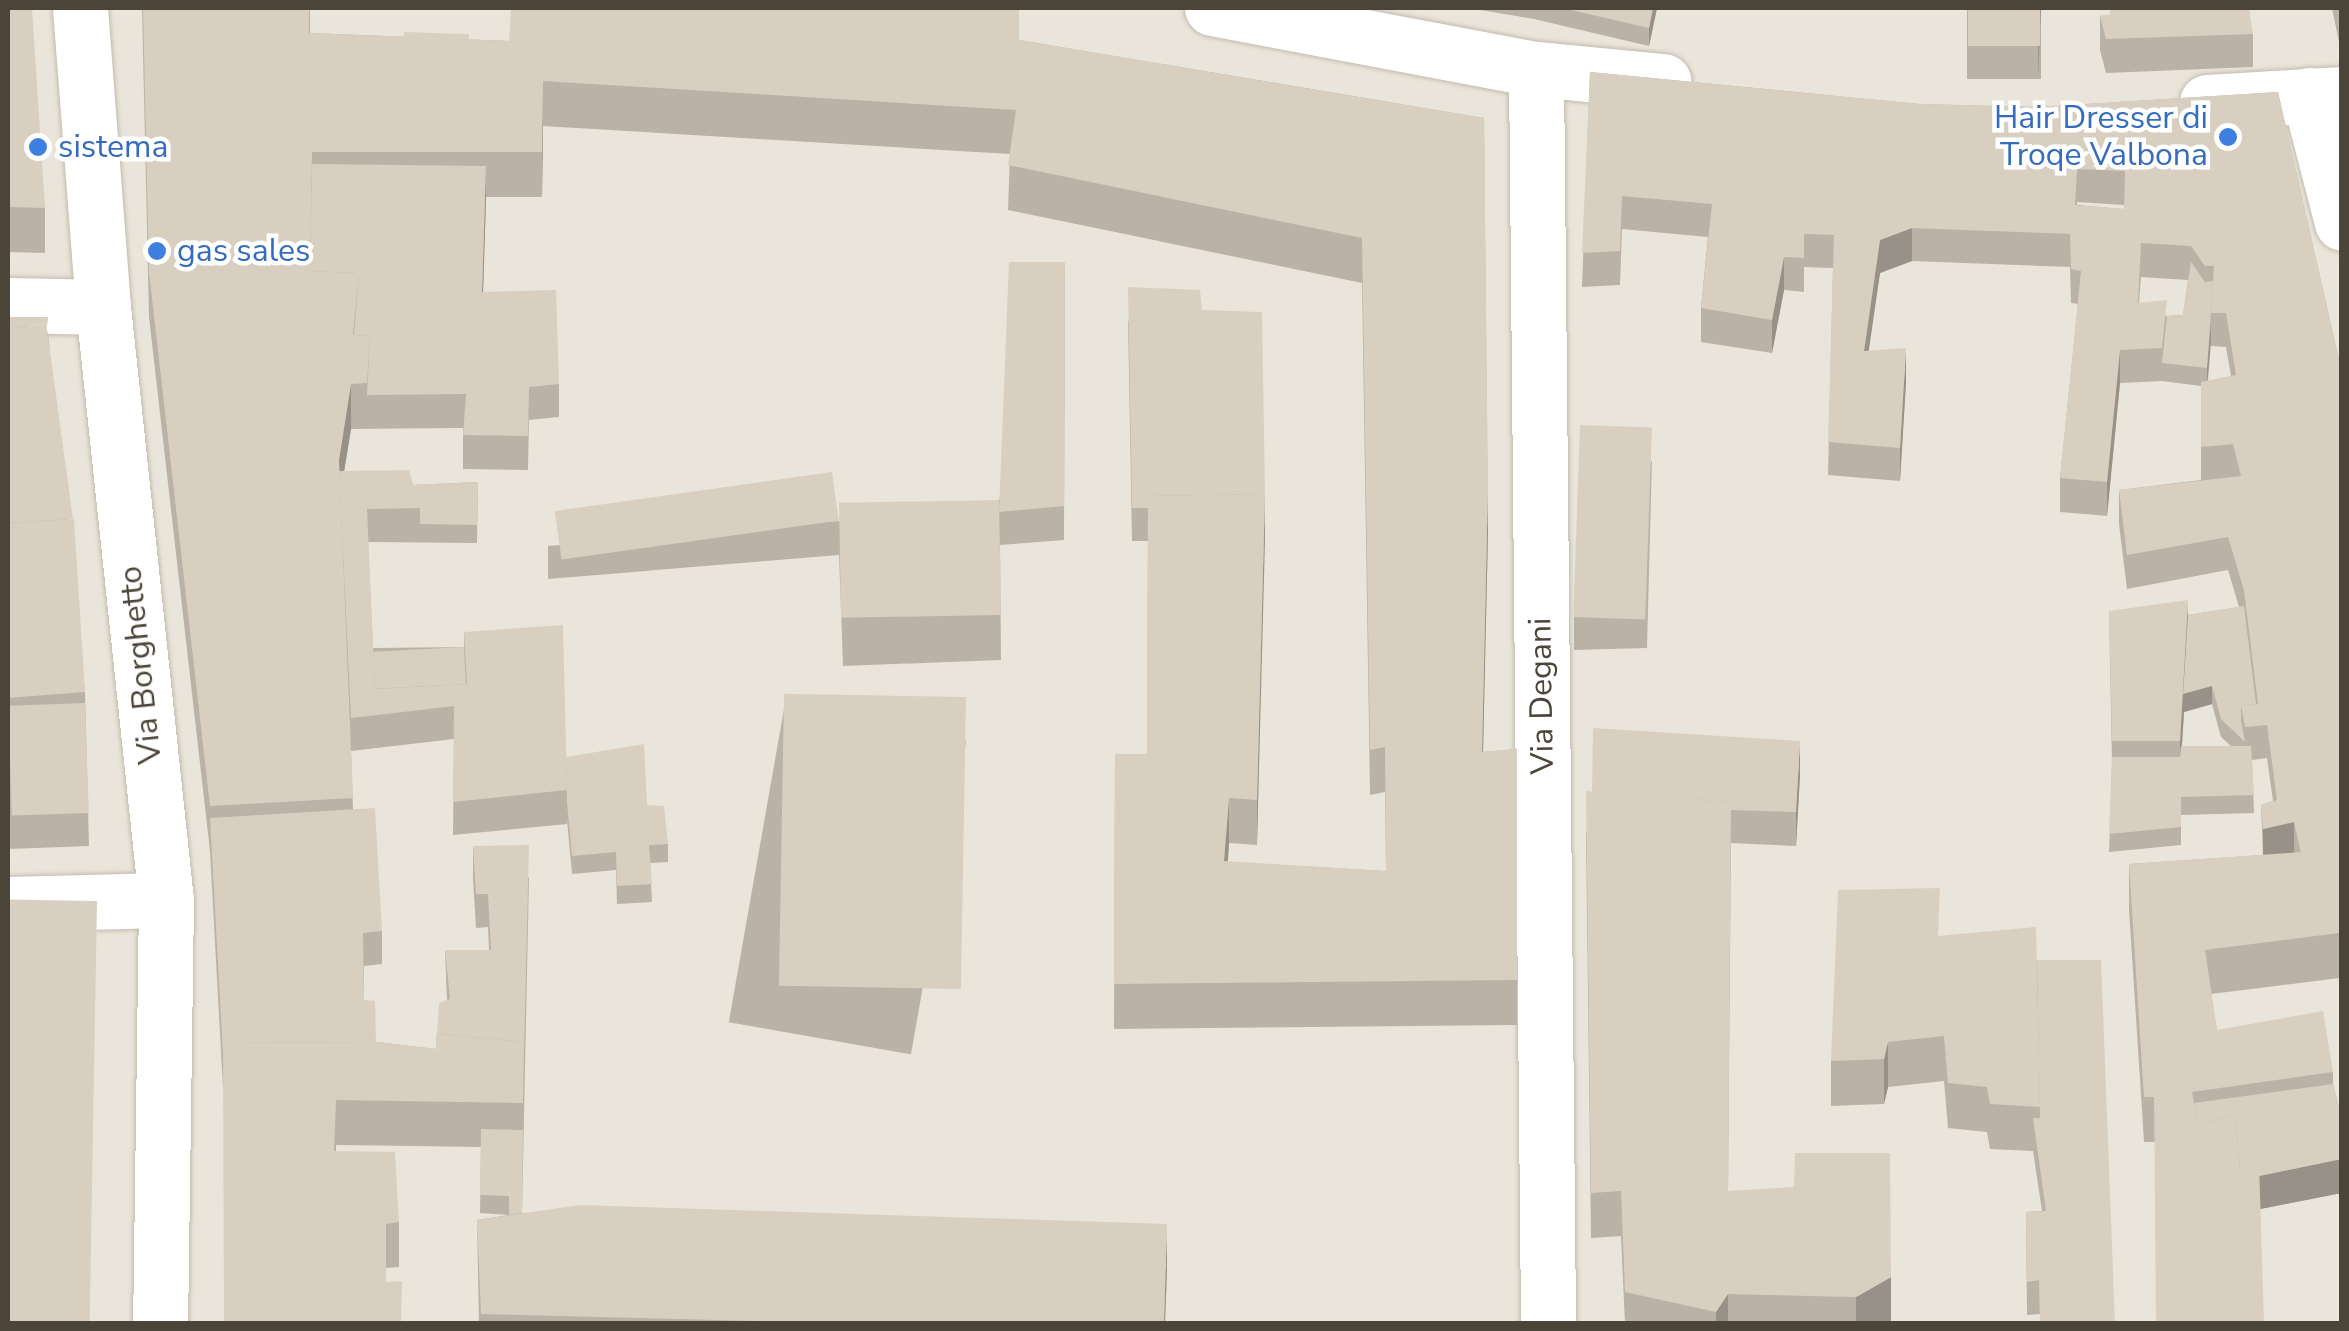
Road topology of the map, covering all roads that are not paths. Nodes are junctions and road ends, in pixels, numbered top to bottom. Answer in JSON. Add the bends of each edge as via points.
{"nodes":[{"id":1,"x":80,"y":8,"type":"edge"},
{"id":2,"x":1212,"y":8,"type":"edge"},
{"id":3,"x":1536,"y":69,"type":"junction"},
{"id":4,"x":1709,"y":86,"type":"edge"},
{"id":5,"x":2325,"y":94,"type":"edge"},
{"id":6,"x":2153,"y":105,"type":"edge"},
{"id":7,"x":2342,"y":223,"type":"edge"},
{"id":8,"x":8,"y":305,"type":"edge"},
{"id":9,"x":103,"y":308,"type":"junction"},
{"id":10,"x":166,"y":900,"type":"junction"},
{"id":11,"x":8,"y":904,"type":"edge"},
{"id":12,"x":160,"y":1324,"type":"edge"},
{"id":13,"x":1548,"y":1324,"type":"edge"}],
"edges":[{"from":1,"to":9,"type":"street","name":"Via Borghetto"},
{"from":2,"to":3,"type":"street"},
{"from":3,"to":4,"type":"street"},
{"from":3,"to":13,"type":"street","name":"Via Degani"},
{"from":5,"to":6,"type":"street"},
{"from":5,"to":7,"type":"street"},
{"from":8,"to":9,"type":"street"},
{"from":9,"to":10,"type":"street","name":"Via Borghetto"},
{"from":10,"to":11,"type":"street"},
{"from":10,"to":12,"type":"street","name":"Via Borghetto"}]}
